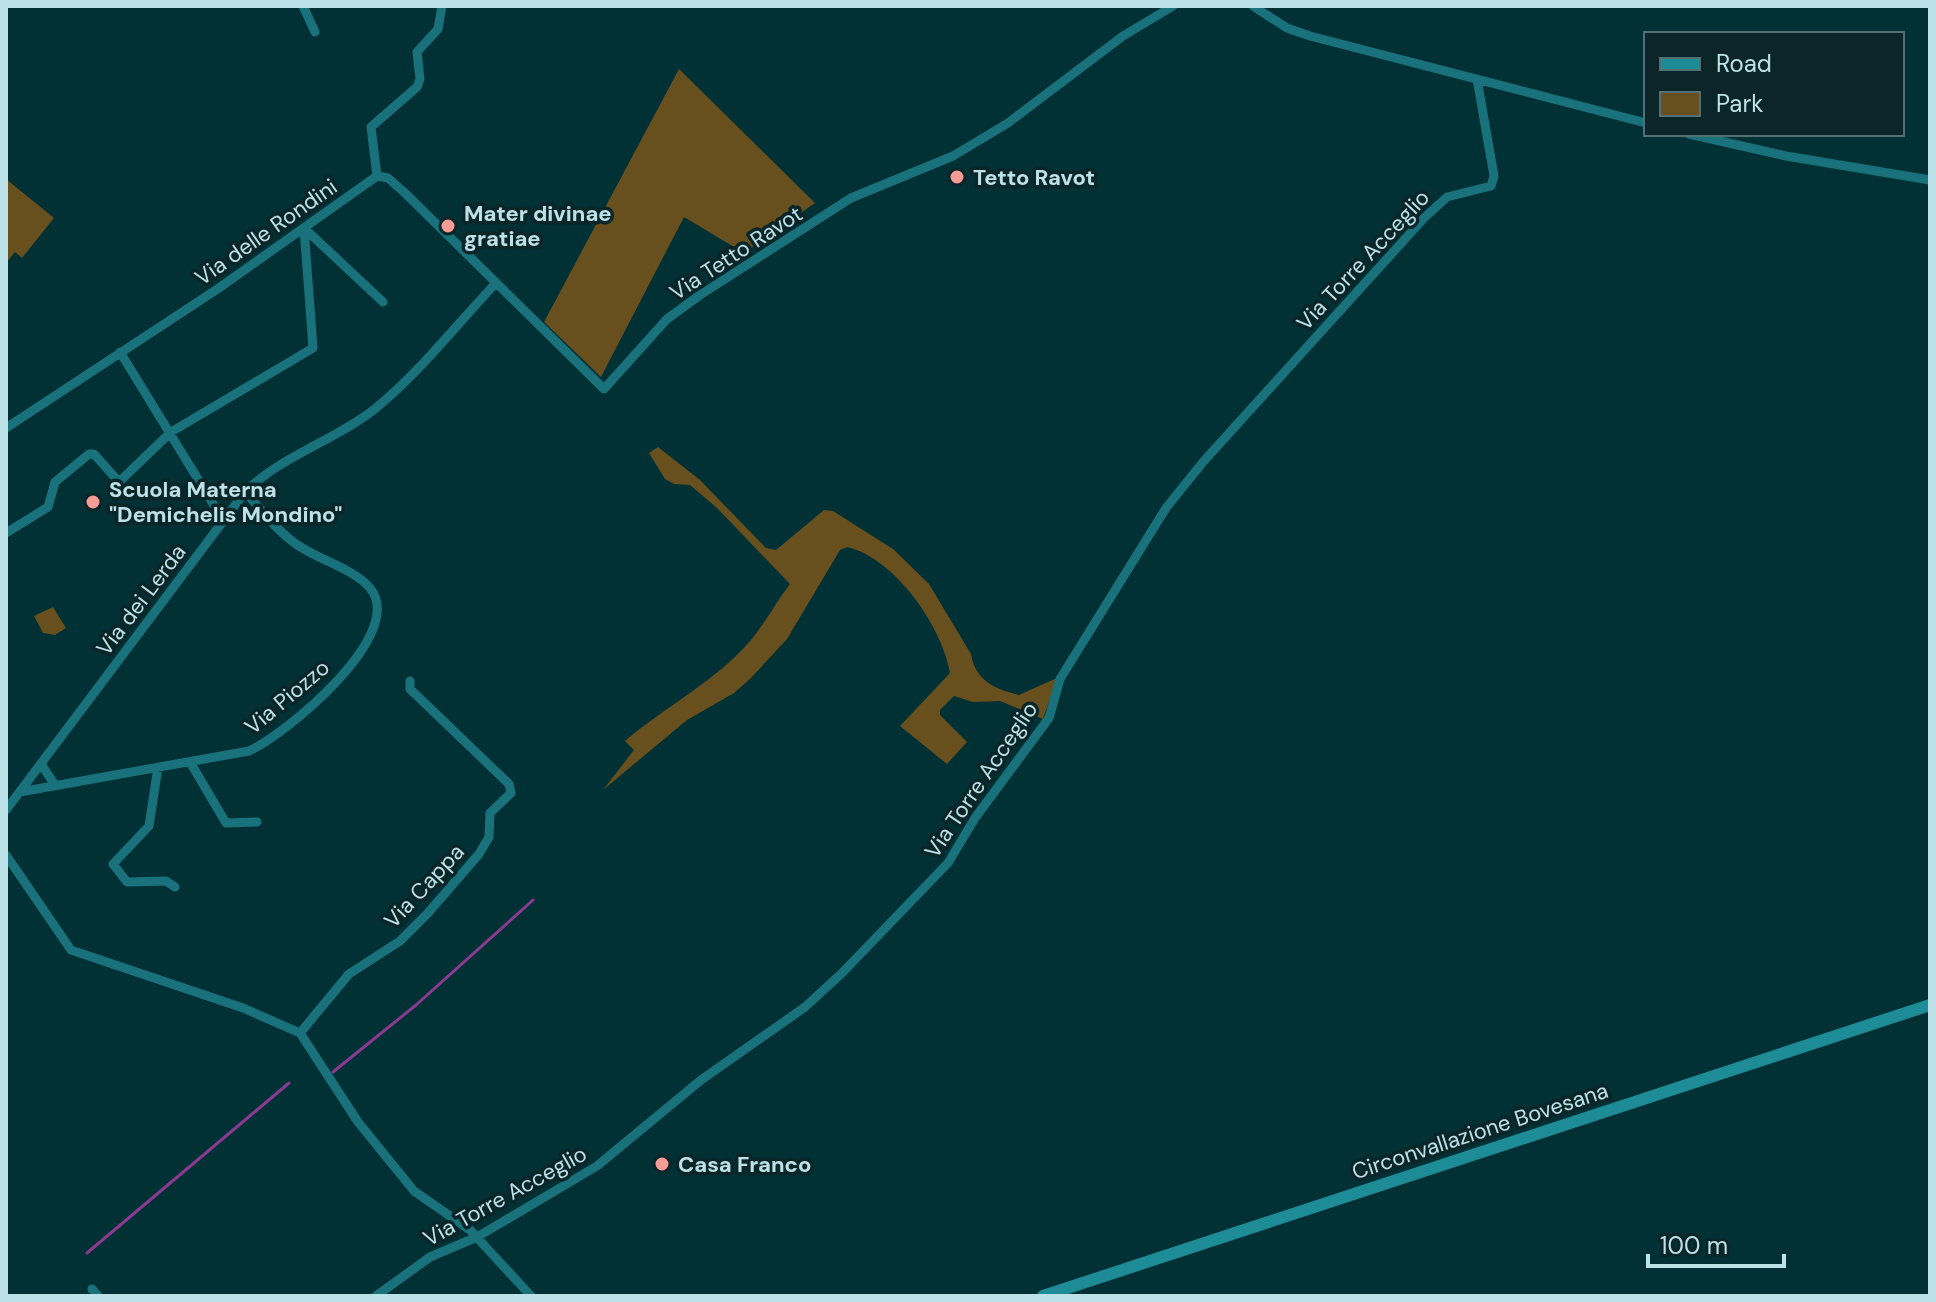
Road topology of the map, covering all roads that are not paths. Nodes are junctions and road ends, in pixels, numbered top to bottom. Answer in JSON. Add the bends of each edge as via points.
{"nodes":[{"id":1,"x":303,"y":6,"type":"edge"},
{"id":2,"x":442,"y":6,"type":"edge"},
{"id":3,"x":1173,"y":6,"type":"edge"},
{"id":4,"x":1253,"y":6,"type":"edge"},
{"id":5,"x":315,"y":32,"type":"dead end"},
{"id":6,"x":1477,"y":79,"type":"junction"},
{"id":7,"x":1644,"y":122,"type":"edge"},
{"id":8,"x":1699,"y":136,"type":"edge"},
{"id":9,"x":377,"y":176,"type":"junction"},
{"id":10,"x":1930,"y":180,"type":"edge"},
{"id":11,"x":304,"y":228,"type":"junction"},
{"id":12,"x":496,"y":283,"type":"junction"},
{"id":13,"x":383,"y":302,"type":"dead end"},
{"id":14,"x":120,"y":352,"type":"junction"},
{"id":15,"x":6,"y":428,"type":"edge"},
{"id":16,"x":171,"y":432,"type":"junction"},
{"id":17,"x":245,"y":492,"type":"junction"},
{"id":18,"x":223,"y":520,"type":"junction"},
{"id":19,"x":6,"y":533,"type":"edge"},
{"id":20,"x":410,"y":681,"type":"dead end"},
{"id":21,"x":190,"y":762,"type":"junction"},
{"id":22,"x":41,"y":764,"type":"junction"},
{"id":23,"x":158,"y":767,"type":"junction"},
{"id":24,"x":55,"y":785,"type":"junction"},
{"id":25,"x":20,"y":792,"type":"junction"},
{"id":26,"x":6,"y":810,"type":"edge"},
{"id":27,"x":257,"y":822,"type":"dead end"},
{"id":28,"x":6,"y":855,"type":"edge"},
{"id":29,"x":175,"y":887,"type":"dead end"},
{"id":30,"x":1930,"y":1005,"type":"edge"},
{"id":31,"x":300,"y":1033,"type":"junction"},
{"id":32,"x":477,"y":1237,"type":"junction"},
{"id":33,"x":376,"y":1296,"type":"edge"},
{"id":34,"x":531,"y":1296,"type":"edge"},
{"id":35,"x":1043,"y":1296,"type":"edge"}],
"edges":[{"from":1,"to":5,"type":"street"},
{"from":2,"to":9,"type":"street","via":[[438,29],[417,52],[417,87],[371,127]]},
{"from":3,"to":12,"type":"street","name":"Via Tetto Ravot","via":[[1123,36],[1008,123],[953,156],[851,198],[700,295],[667,319],[607,388],[601,388]]},
{"from":4,"to":6,"type":"street","via":[[1310,36]]},
{"from":6,"to":7,"type":"street"},
{"from":6,"to":32,"type":"street","name":"Via Torre Acceglio","via":[[1494,176],[1491,186],[1447,197],[1424,218],[1166,508],[1060,679],[1049,718],[936,878],[805,1007],[701,1080],[597,1166]]},
{"from":8,"to":10,"type":"street"},
{"from":9,"to":11,"type":"street","name":"Via delle Rondini"},
{"from":9,"to":12,"type":"street","name":"Via Tetto Ravot","via":[[397,186]]},
{"from":11,"to":13,"type":"street"},
{"from":11,"to":14,"type":"street","name":"Via delle Rondini"},
{"from":11,"to":16,"type":"street","via":[[313,348]]},
{"from":12,"to":17,"type":"street","name":"Via dei Lerda","via":[[375,409]]},
{"from":14,"to":15,"type":"street","name":"Via delle Rondini"},
{"from":14,"to":16,"type":"street"},
{"from":16,"to":18,"type":"street"},
{"from":16,"to":19,"type":"street","via":[[119,482],[89,454],[55,482],[48,507]]},
{"from":17,"to":18,"type":"street","name":"Via dei Lerda"},
{"from":17,"to":21,"type":"street","name":"Via Piozzo","via":[[295,543],[370,589],[378,605],[377,621],[336,684],[274,736],[249,751]]},
{"from":18,"to":22,"type":"street","name":"Via dei Lerda"},
{"from":20,"to":31,"type":"street","name":"Via Cappa","via":[[410,689],[509,784],[511,793],[490,813],[489,837],[479,854],[428,913],[400,941],[349,974]]},
{"from":21,"to":23,"type":"street","name":"Via Piozzo"},
{"from":21,"to":27,"type":"street","via":[[226,823]]},
{"from":22,"to":24,"type":"street"},
{"from":22,"to":25,"type":"street","name":"Via dei Lerda"},
{"from":23,"to":24,"type":"street","name":"Via Piozzo"},
{"from":23,"to":29,"type":"street","via":[[149,826],[113,864],[127,882],[166,881]]},
{"from":24,"to":25,"type":"street","name":"Via Piozzo"},
{"from":25,"to":26,"type":"street"},
{"from":28,"to":31,"type":"street","via":[[71,950],[243,1008]]},
{"from":30,"to":35,"type":"main road","name":"Circonvallazione Bovesana"},
{"from":31,"to":32,"type":"street","via":[[335,1090],[406,1182]]},
{"from":32,"to":33,"type":"street","name":"Via Torre Acceglio","via":[[430,1257]]},
{"from":32,"to":34,"type":"street"}]}
